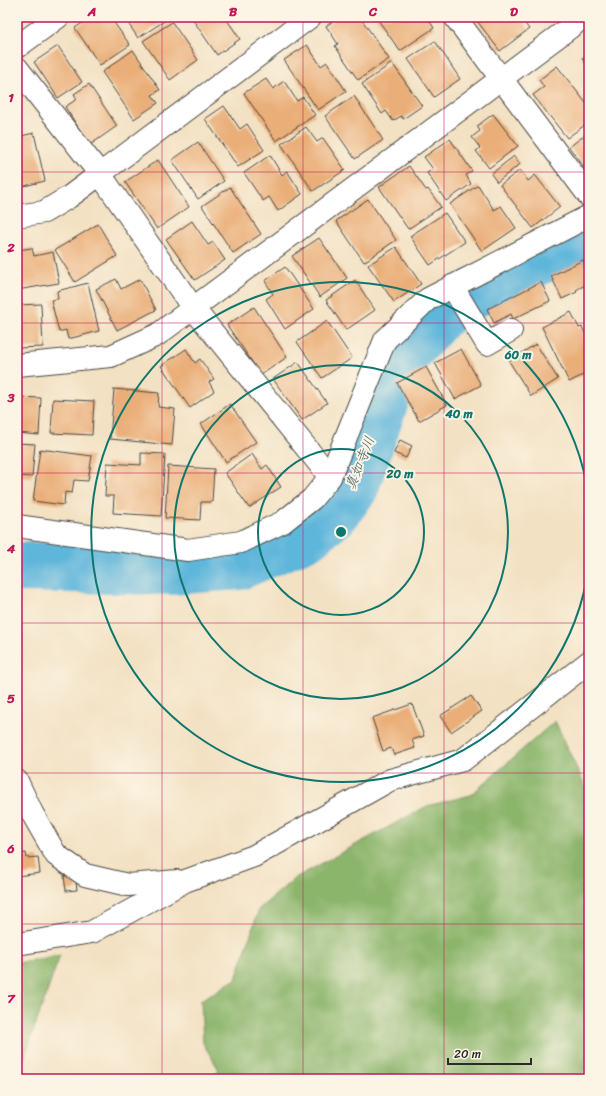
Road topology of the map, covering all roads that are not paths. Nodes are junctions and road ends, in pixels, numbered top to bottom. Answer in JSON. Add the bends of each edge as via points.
{"nodes":[{"id":1,"x":58,"y":17,"type":"edge"},
{"id":2,"x":310,"y":17,"type":"edge"},
{"id":3,"x":455,"y":17,"type":"edge"},
{"id":4,"x":584,"y":17,"type":"edge"},
{"id":5,"x":17,"y":47,"type":"edge"},
{"id":6,"x":17,"y":68,"type":"edge"},
{"id":7,"x":501,"y":78,"type":"junction"},
{"id":8,"x":100,"y":174,"type":"junction"},
{"id":9,"x":589,"y":196,"type":"edge"},
{"id":10,"x":17,"y":216,"type":"edge"},
{"id":11,"x":589,"y":216,"type":"edge"},
{"id":12,"x":452,"y":286,"type":"junction"},
{"id":13,"x":193,"y":308,"type":"junction"},
{"id":14,"x":511,"y":330,"type":"dead end"},
{"id":15,"x":17,"y":365,"type":"edge"},
{"id":16,"x":330,"y":477,"type":"junction"},
{"id":17,"x":17,"y":526,"type":"edge"},
{"id":18,"x":589,"y":662,"type":"edge"},
{"id":19,"x":17,"y":780,"type":"edge"},
{"id":20,"x":185,"y":881,"type":"junction"},
{"id":21,"x":17,"y":944,"type":"edge"}],
"edges":[{"from":1,"to":5,"type":"street"},
{"from":2,"to":8,"type":"street"},
{"from":3,"to":7,"type":"street"},
{"from":4,"to":7,"type":"street"},
{"from":6,"to":8,"type":"street"},
{"from":7,"to":9,"type":"street"},
{"from":7,"to":13,"type":"street"},
{"from":8,"to":10,"type":"street","via":[[44,212]]},
{"from":8,"to":13,"type":"street"},
{"from":11,"to":12,"type":"street"},
{"from":12,"to":14,"type":"street","via":[[487,344]]},
{"from":12,"to":16,"type":"street","via":[[428,298],[385,340]]},
{"from":13,"to":15,"type":"street","via":[[157,335],[111,356]]},
{"from":13,"to":16,"type":"street"},
{"from":16,"to":17,"type":"street","via":[[312,499],[283,522],[241,542],[203,548],[188,550]]},
{"from":18,"to":20,"type":"street","via":[[463,760],[390,780],[254,856]]},
{"from":19,"to":20,"type":"street","via":[[56,855],[85,874],[128,885]]},
{"from":20,"to":21,"type":"street","via":[[92,932]]}]}
